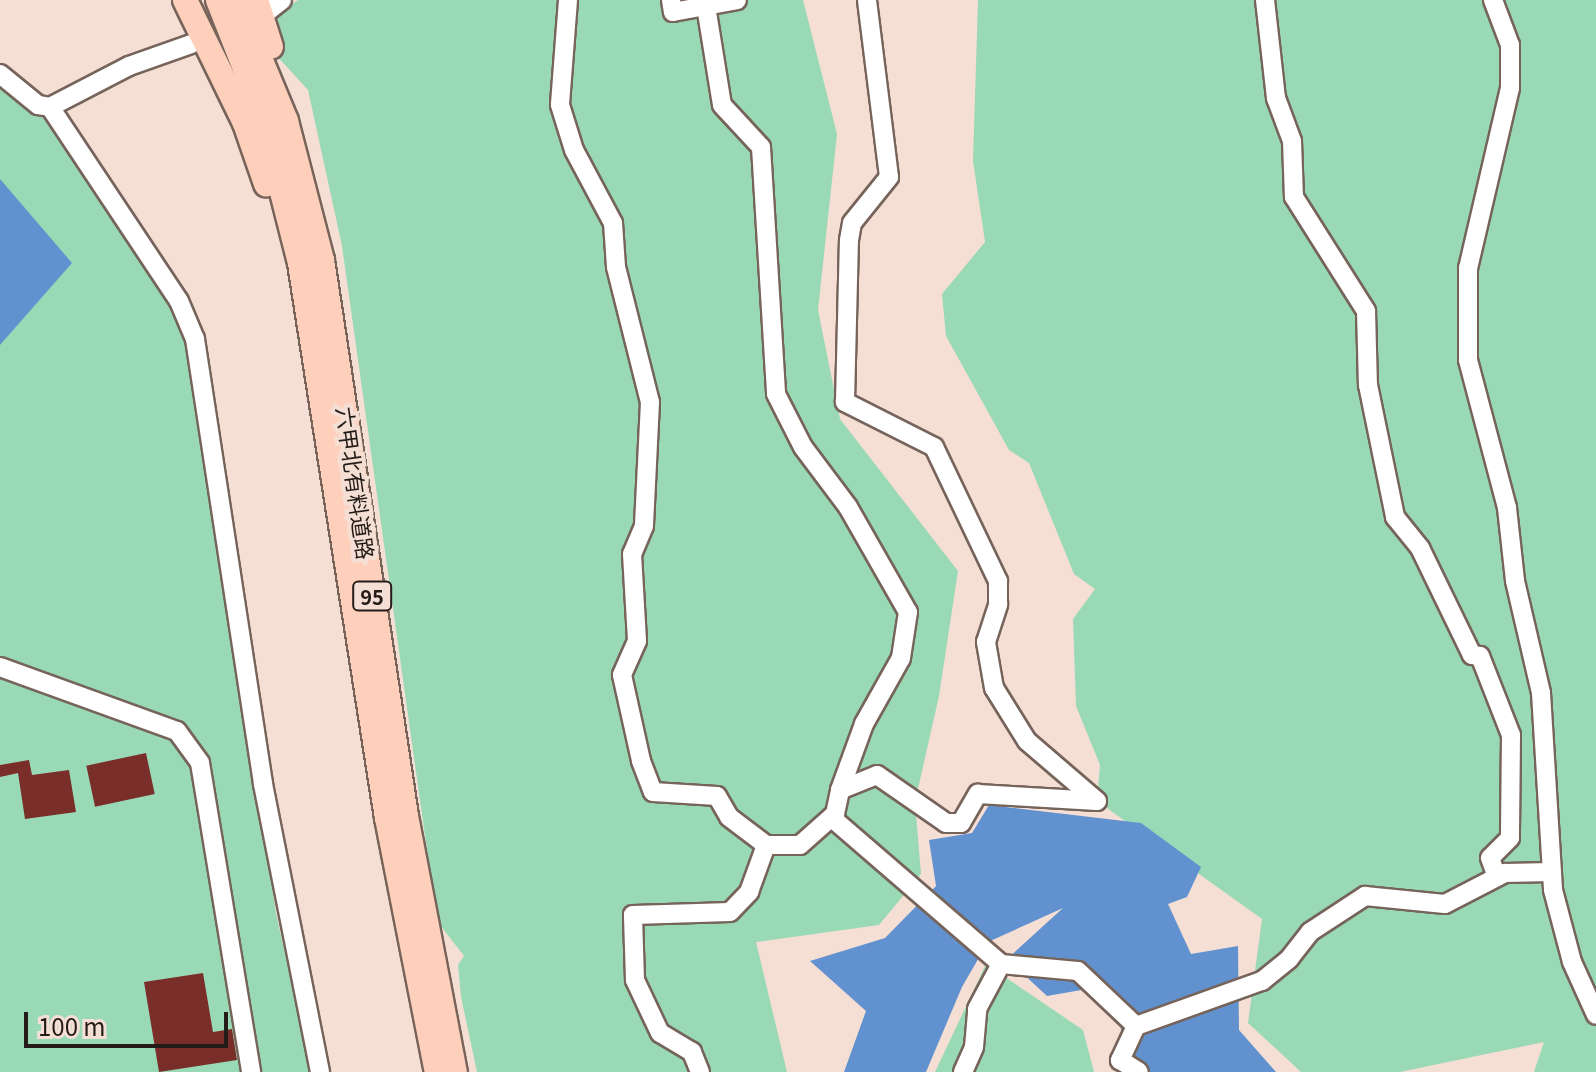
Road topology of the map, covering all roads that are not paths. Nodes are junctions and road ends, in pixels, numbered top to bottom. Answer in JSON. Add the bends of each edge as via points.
{"nodes":[{"id":1,"x":185,"y":0,"type":"edge"},
{"id":2,"x":223,"y":0,"type":"edge"},
{"id":3,"x":282,"y":0,"type":"edge"},
{"id":4,"x":568,"y":0,"type":"edge"},
{"id":5,"x":671,"y":0,"type":"edge"},
{"id":6,"x":737,"y":0,"type":"edge"},
{"id":7,"x":867,"y":0,"type":"edge"},
{"id":8,"x":1265,"y":0,"type":"edge"},
{"id":9,"x":1493,"y":0,"type":"edge"},
{"id":10,"x":706,"y":4,"type":"edge"},
{"id":11,"x":259,"y":7,"type":"edge"},
{"id":12,"x":191,"y":44,"type":"dead end"},
{"id":13,"x":0,"y":74,"type":"edge"},
{"id":14,"x":50,"y":107,"type":"junction"},
{"id":15,"x":286,"y":121,"type":"junction"},
{"id":16,"x":325,"y":403,"type":"junction"},
{"id":17,"x":0,"y":667,"type":"edge"},
{"id":18,"x":840,"y":790,"type":"junction"},
{"id":19,"x":832,"y":818,"type":"junction"},
{"id":20,"x":766,"y":845,"type":"junction"},
{"id":21,"x":1552,"y":872,"type":"junction"},
{"id":22,"x":1497,"y":877,"type":"junction"},
{"id":23,"x":1001,"y":964,"type":"junction"},
{"id":24,"x":1596,"y":1015,"type":"edge"},
{"id":25,"x":1136,"y":1026,"type":"junction"},
{"id":26,"x":251,"y":1072,"type":"edge"},
{"id":27,"x":320,"y":1072,"type":"edge"},
{"id":28,"x":437,"y":1072,"type":"edge"},
{"id":29,"x":455,"y":1072,"type":"edge"},
{"id":30,"x":700,"y":1072,"type":"edge"},
{"id":31,"x":963,"y":1072,"type":"edge"},
{"id":32,"x":1139,"y":1072,"type":"edge"}],
"edges":[{"from":1,"to":16,"type":"main road","via":[[260,163]]},
{"from":2,"to":15,"type":"main road","name":"六甲北有料道路","number":"95"},
{"from":2,"to":16,"type":"main road","name":"六甲北有料道路","number":"95","via":[[280,177]]},
{"from":3,"to":11,"type":"street"},
{"from":4,"to":20,"type":"street","via":[[560,105],[574,150],[613,223],[616,267],[650,402],[644,526],[632,554],[637,641],[622,675],[641,761],[653,792],[717,796],[729,817]]},
{"from":5,"to":10,"type":"street","via":[[673,12]]},
{"from":6,"to":10,"type":"street"},
{"from":7,"to":18,"type":"street","via":[[889,177],[852,223],[845,402],[934,447],[998,581],[998,604],[986,642],[994,688],[1035,747],[1097,801],[978,794],[961,823],[946,823],[877,775]]},
{"from":8,"to":22,"type":"street","via":[[1276,98],[1292,141],[1294,197],[1366,311],[1368,385],[1395,517],[1420,548],[1472,655],[1480,656],[1511,735],[1510,838],[1490,858]]},
{"from":9,"to":21,"type":"street","via":[[1510,45],[1510,88],[1468,268],[1468,360],[1507,508],[1515,581],[1541,693]]},
{"from":10,"to":18,"type":"street","via":[[722,105],[761,147],[776,394],[803,447],[848,507],[908,612],[901,658],[864,724]]},
{"from":11,"to":15,"type":"main road","via":[[279,74]]},
{"from":12,"to":14,"type":"street","via":[[129,66]]},
{"from":13,"to":14,"type":"street","via":[[38,105]]},
{"from":14,"to":27,"type":"street","via":[[179,301],[195,339],[263,784]]},
{"from":15,"to":29,"type":"main road","name":"六甲北有料道路","number":"95","via":[[322,260],[406,816]]},
{"from":16,"to":28,"type":"main road","name":"六甲北有料道路","number":"95","via":[[387,818]]},
{"from":17,"to":26,"type":"street","via":[[177,731],[200,763]]},
{"from":18,"to":19,"type":"street"},
{"from":19,"to":20,"type":"street","via":[[800,845]]},
{"from":19,"to":23,"type":"street"},
{"from":20,"to":30,"type":"street","via":[[749,892],[730,912],[633,915],[635,980],[660,1033],[692,1052]]},
{"from":21,"to":22,"type":"street"},
{"from":21,"to":24,"type":"street","via":[[1572,962]]},
{"from":22,"to":25,"type":"street","via":[[1445,904],[1365,896],[1310,932],[1262,981]]},
{"from":23,"to":25,"type":"street","via":[[1078,971]]},
{"from":23,"to":31,"type":"street","via":[[977,1009],[974,1047]]},
{"from":25,"to":32,"type":"street","via":[[1120,1060]]}]}
